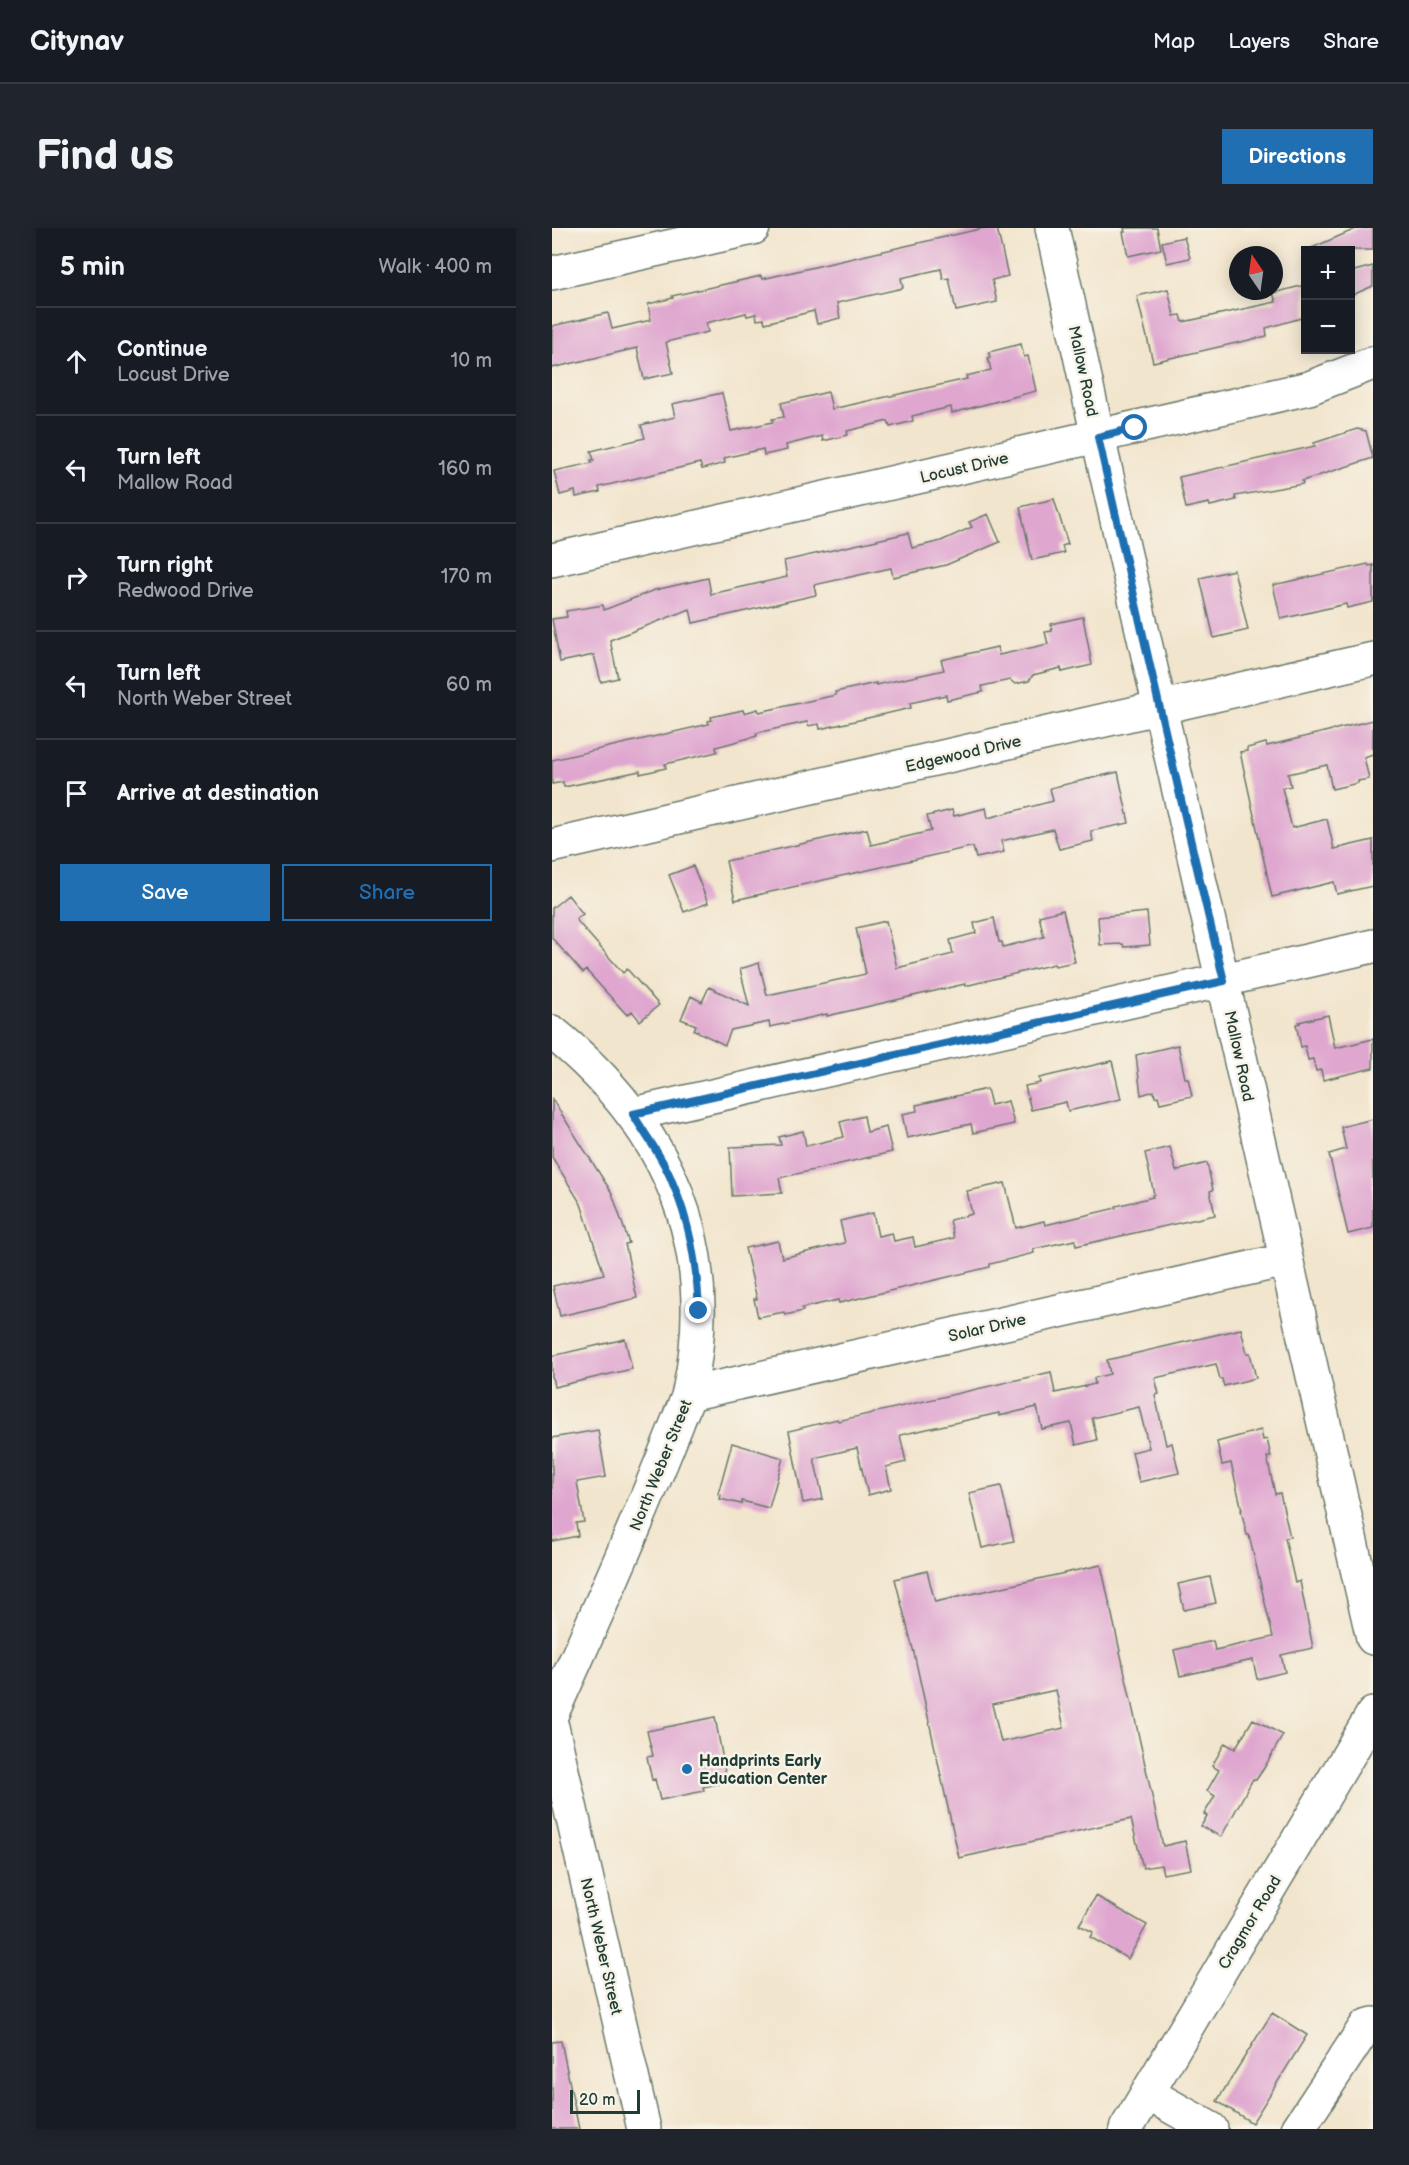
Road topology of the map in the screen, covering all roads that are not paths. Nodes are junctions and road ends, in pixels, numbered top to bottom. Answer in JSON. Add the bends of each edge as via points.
{"nodes":[{"id":1,"x":753,"y":228,"type":"edge"},
{"id":2,"x":1052,"y":228,"type":"edge"},
{"id":3,"x":552,"y":273,"type":"edge"},
{"id":4,"x":1373,"y":363,"type":"edge"},
{"id":5,"x":1098,"y":437,"type":"junction"},
{"id":6,"x":552,"y":560,"type":"edge"},
{"id":7,"x":1373,"y":659,"type":"edge"},
{"id":8,"x":1161,"y":708,"type":"junction"},
{"id":9,"x":552,"y":846,"type":"edge"},
{"id":10,"x":1373,"y":946,"type":"edge"},
{"id":11,"x":1224,"y":981,"type":"junction"},
{"id":12,"x":552,"y":1032,"type":"edge"},
{"id":13,"x":633,"y":1114,"type":"junction"},
{"id":14,"x":1286,"y":1260,"type":"junction"},
{"id":15,"x":689,"y":1394,"type":"junction"},
{"id":16,"x":1373,"y":1638,"type":"edge"},
{"id":17,"x":552,"y":1713,"type":"edge"},
{"id":18,"x":1373,"y":1714,"type":"edge"},
{"id":19,"x":552,"y":1727,"type":"edge"},
{"id":20,"x":1373,"y":2024,"type":"edge"},
{"id":21,"x":1147,"y":2093,"type":"junction"},
{"id":22,"x":644,"y":2129,"type":"edge"},
{"id":23,"x":1126,"y":2129,"type":"edge"},
{"id":24,"x":1211,"y":2129,"type":"edge"},
{"id":25,"x":1298,"y":2129,"type":"edge"}],
"edges":[{"from":1,"to":3,"type":"street"},
{"from":2,"to":5,"type":"street","name":"Mallow Road"},
{"from":4,"to":5,"type":"street","name":"Locust Drive","via":[[1309,388]]},
{"from":5,"to":6,"type":"street","name":"Locust Drive"},
{"from":5,"to":8,"type":"street","name":"Mallow Road"},
{"from":7,"to":8,"type":"street","name":"Edgewood Drive"},
{"from":8,"to":9,"type":"street","name":"Edgewood Drive"},
{"from":8,"to":11,"type":"street","name":"Mallow Road"},
{"from":10,"to":11,"type":"street"},
{"from":11,"to":13,"type":"street"},
{"from":11,"to":14,"type":"street","name":"Mallow Road"},
{"from":12,"to":13,"type":"street","name":"North Weber Street","via":[[609,1084]]},
{"from":13,"to":15,"type":"street","name":"North Weber Street","via":[[671,1177],[693,1246],[699,1311]]},
{"from":14,"to":15,"type":"street","name":"Solar Drive"},
{"from":14,"to":16,"type":"street","name":"Mallow Road"},
{"from":15,"to":17,"type":"street","name":"North Weber Street","via":[[613,1580]]},
{"from":18,"to":21,"type":"street","name":"Cragmor Road"},
{"from":19,"to":22,"type":"street","name":"North Weber Street"},
{"from":20,"to":25,"type":"street","via":[[1366,2026]]},
{"from":21,"to":23,"type":"street","name":"Cragmor Road"},
{"from":21,"to":24,"type":"street"}]}
